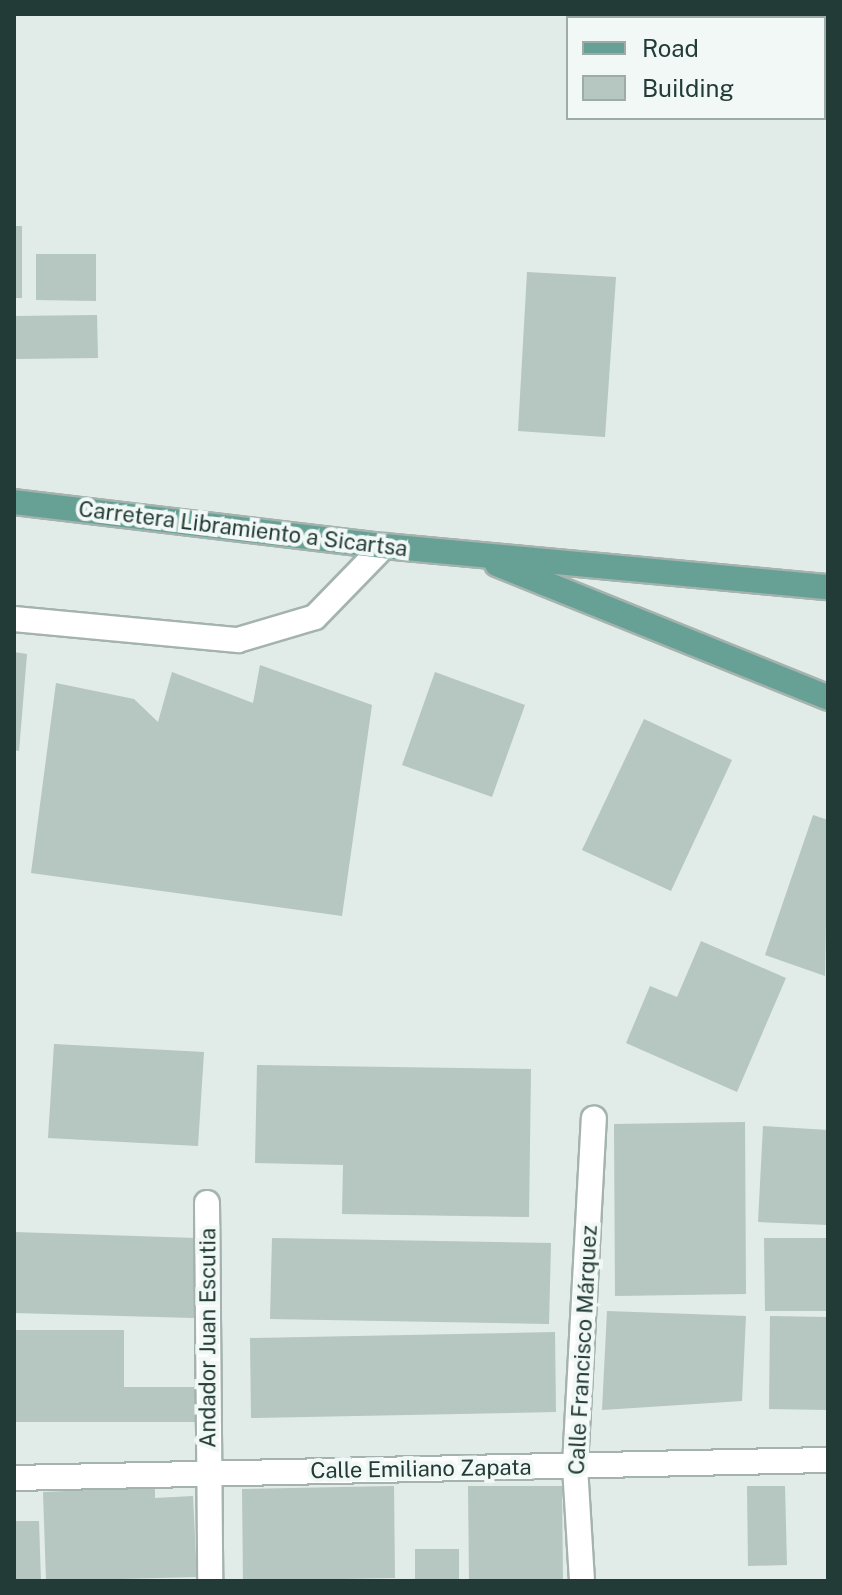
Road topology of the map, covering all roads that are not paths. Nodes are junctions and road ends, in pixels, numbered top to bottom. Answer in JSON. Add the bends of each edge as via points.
{"nodes":[{"id":1,"x":14,"y":502,"type":"edge"},
{"id":2,"x":384,"y":546,"type":"junction"},
{"id":3,"x":472,"y":554,"type":"junction"},
{"id":4,"x":828,"y":587,"type":"edge"},
{"id":5,"x":14,"y":619,"type":"edge"},
{"id":6,"x":828,"y":698,"type":"edge"},
{"id":7,"x":594,"y":1119,"type":"dead end"},
{"id":8,"x":207,"y":1203,"type":"dead end"},
{"id":9,"x":828,"y":1460,"type":"edge"},
{"id":10,"x":575,"y":1466,"type":"junction"},
{"id":11,"x":208,"y":1474,"type":"junction"},
{"id":12,"x":14,"y":1478,"type":"edge"},
{"id":13,"x":210,"y":1581,"type":"edge"},
{"id":14,"x":582,"y":1581,"type":"edge"}],
"edges":[{"from":1,"to":2,"type":"main road","name":"Carretera Libramiento a Sicartsa"},
{"from":2,"to":3,"type":"main road","name":"Carretera Libramiento a Sicartsa"},
{"from":2,"to":5,"type":"street","via":[[315,617],[238,640]]},
{"from":3,"to":4,"type":"main road","name":"Carretera Libramiento a Sicartsa"},
{"from":3,"to":6,"type":"main road"},
{"from":7,"to":10,"type":"street","name":"Calle Francisco Márquez"},
{"from":8,"to":11,"type":"street","name":"Andador Juan Escutia"},
{"from":9,"to":10,"type":"street","name":"Calle Emiliano Zapata"},
{"from":10,"to":11,"type":"street","name":"Calle Emiliano Zapata"},
{"from":10,"to":14,"type":"street","name":"Calle Francisco Márquez"},
{"from":11,"to":12,"type":"street","name":"Calle Emiliano Zapata"},
{"from":11,"to":13,"type":"street","name":"Andador Juan Escutia"}]}
